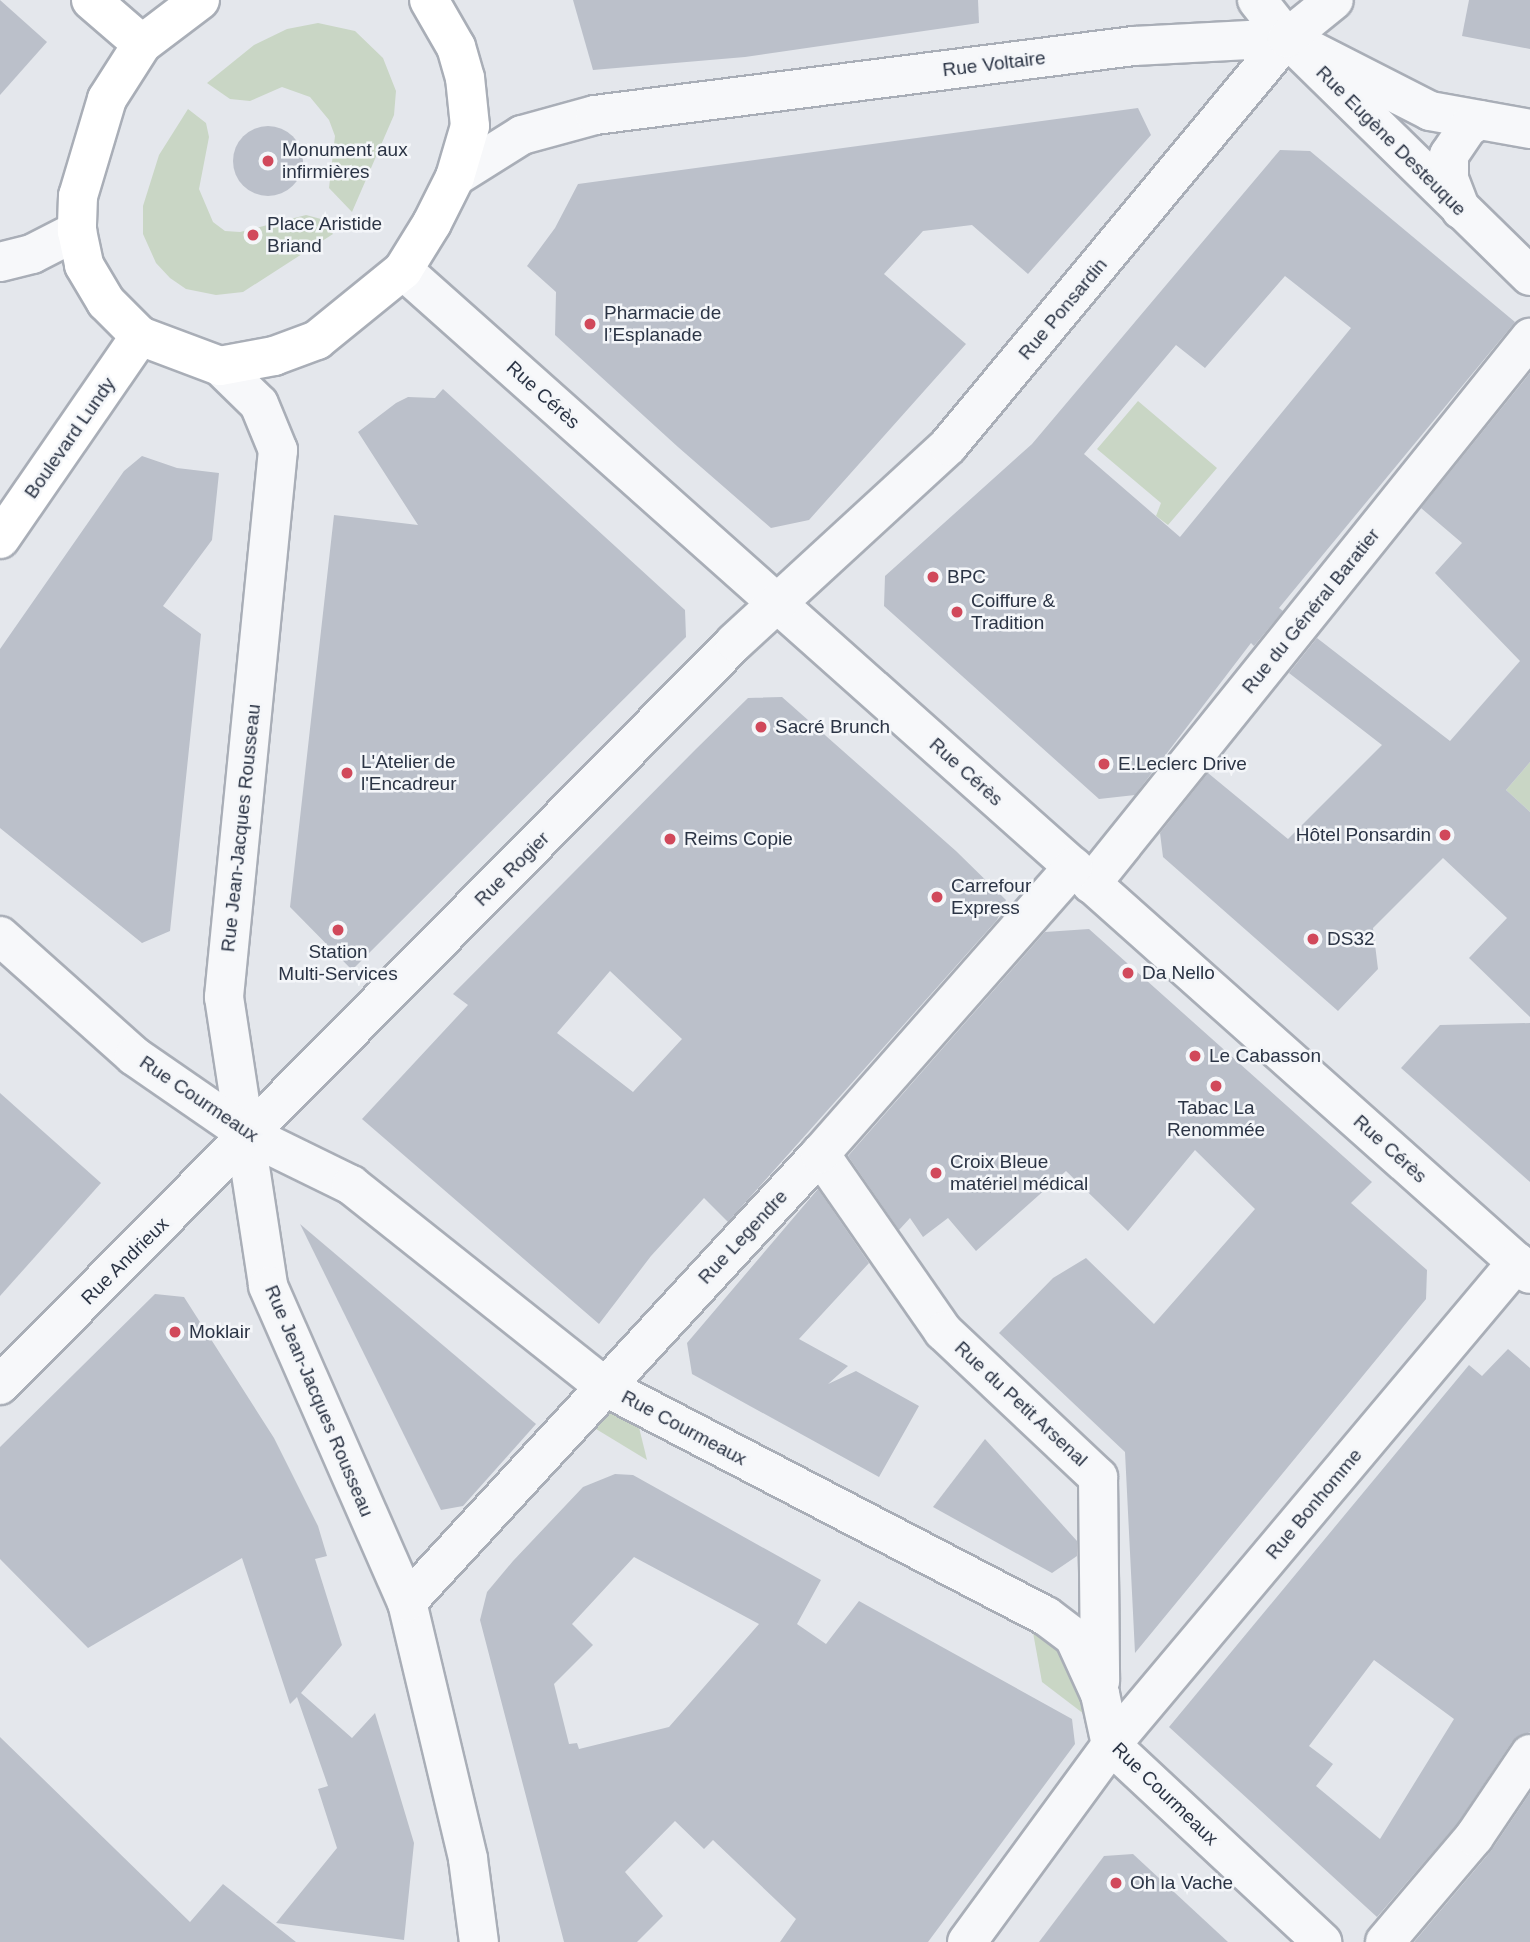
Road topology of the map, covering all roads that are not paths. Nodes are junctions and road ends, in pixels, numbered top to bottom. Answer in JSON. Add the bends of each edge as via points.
{"nodes":[{"id":1,"x":91,"y":0,"type":"edge"},
{"id":2,"x":200,"y":0,"type":"edge"},
{"id":3,"x":430,"y":0,"type":"edge"},
{"id":4,"x":1257,"y":0,"type":"edge"},
{"id":5,"x":1334,"y":0,"type":"edge"},
{"id":6,"x":1287,"y":38,"type":"junction"},
{"id":7,"x":142,"y":44,"type":"junction"},
{"id":8,"x":1480,"y":120,"type":"junction"},
{"id":9,"x":1530,"y":129,"type":"edge"},
{"id":10,"x":455,"y":177,"type":"junction"},
{"id":11,"x":1461,"y":210,"type":"junction"},
{"id":12,"x":77,"y":231,"type":"junction"},
{"id":13,"x":0,"y":262,"type":"edge"},
{"id":14,"x":403,"y":270,"type":"junction"},
{"id":15,"x":1530,"y":276,"type":"edge"},
{"id":16,"x":140,"y":336,"type":"junction"},
{"id":17,"x":1530,"y":338,"type":"edge"},
{"id":18,"x":220,"y":366,"type":"junction"},
{"id":19,"x":0,"y":539,"type":"edge"},
{"id":20,"x":776,"y":603,"type":"junction"},
{"id":21,"x":1082,"y":876,"type":"junction"},
{"id":22,"x":0,"y":936,"type":"edge"},
{"id":23,"x":247,"y":1134,"type":"junction"},
{"id":24,"x":820,"y":1154,"type":"junction"},
{"id":25,"x":1523,"y":1268,"type":"edge"},
{"id":26,"x":0,"y":1385,"type":"edge"},
{"id":27,"x":604,"y":1386,"type":"junction"},
{"id":28,"x":407,"y":1602,"type":"junction"},
{"id":29,"x":1100,"y":1694,"type":"junction"},
{"id":30,"x":1111,"y":1745,"type":"junction"},
{"id":31,"x":1530,"y":1754,"type":"edge"},
{"id":32,"x":468,"y":1859,"type":"junction"},
{"id":33,"x":456,"y":1942,"type":"edge"},
{"id":34,"x":480,"y":1942,"type":"edge"},
{"id":35,"x":504,"y":1942,"type":"edge"},
{"id":36,"x":967,"y":1942,"type":"edge"},
{"id":37,"x":1322,"y":1942,"type":"edge"},
{"id":38,"x":1385,"y":1942,"type":"edge"}],
"edges":[{"from":1,"to":7,"type":"main road"},
{"from":2,"to":7,"type":"main road"},
{"from":3,"to":10,"type":"main road","via":[[456,47],[465,78],[470,126]]},
{"from":4,"to":6,"type":"street","name":"Rue Eugène Desteuque"},
{"from":5,"to":6,"type":"street","name":"Rue Ponsardin"},
{"from":6,"to":8,"type":"street","via":[[1430,111]]},
{"from":6,"to":10,"type":"street","name":"Rue Voltaire","via":[[1124,47],[595,115],[522,135]]},
{"from":6,"to":11,"type":"street","name":"Rue Eugène Desteuque"},
{"from":6,"to":20,"type":"street","name":"Rue Ponsardin","via":[[948,446]]},
{"from":7,"to":12,"type":"main road","via":[[107,99],[78,196]]},
{"from":8,"to":9,"type":"street"},
{"from":8,"to":11,"type":"street","via":[[1468,127],[1449,155],[1449,179]]},
{"from":10,"to":14,"type":"main road"},
{"from":11,"to":15,"type":"street","name":"Rue Eugène Desteuque"},
{"from":12,"to":13,"type":"street","via":[[32,254]]},
{"from":12,"to":16,"type":"main road","via":[[84,265],[106,302]]},
{"from":14,"to":18,"type":"main road","via":[[317,340],[274,356]]},
{"from":14,"to":20,"type":"street","name":"Rue Cérès"},
{"from":16,"to":18,"type":"main road"},
{"from":16,"to":19,"type":"main road","name":"Boulevard Lundy"},
{"from":17,"to":21,"type":"street","name":"Rue du Général Baratier"},
{"from":18,"to":23,"type":"street","name":"Rue Jean-Jacques Rousseau","via":[[259,404],[278,450],[224,997]]},
{"from":20,"to":21,"type":"street","name":"Rue Cérès"},
{"from":20,"to":23,"type":"street","name":"Rue Rogier"},
{"from":21,"to":24,"type":"street","name":"Rue Legendre"},
{"from":21,"to":25,"type":"street","name":"Rue Cérès"},
{"from":22,"to":23,"type":"street","name":"Rue Courmeaux","via":[[134,1056]]},
{"from":23,"to":26,"type":"street","name":"Rue Andrieux"},
{"from":23,"to":27,"type":"street","name":"Rue Courmeaux","via":[[351,1185]]},
{"from":23,"to":28,"type":"street","name":"Rue Jean-Jacques Rousseau","via":[[268,1286]]},
{"from":24,"to":27,"type":"street","name":"Rue Legendre"},
{"from":24,"to":29,"type":"street","name":"Rue du Petit Arsenal","via":[[943,1331],[1098,1477]]},
{"from":25,"to":30,"type":"street","name":"Rue Bonhomme"},
{"from":27,"to":28,"type":"street","name":"Rue Legendre"},
{"from":27,"to":29,"type":"street","name":"Rue Courmeaux","via":[[1046,1616],[1074,1637]]},
{"from":28,"to":32,"type":"street","name":"Rue Jean-Jacques Rousseau"},
{"from":29,"to":30,"type":"street","name":"Rue Courmeaux"},
{"from":30,"to":36,"type":"street","name":"Rue Bonhomme"},
{"from":30,"to":37,"type":"street","name":"Rue Courmeaux"},
{"from":31,"to":38,"type":"street","via":[[1474,1837]]},
{"from":32,"to":33,"type":"street"},
{"from":32,"to":34,"type":"street","name":"Rue Jean-Jacques Rousseau"},
{"from":32,"to":35,"type":"street"}]}
